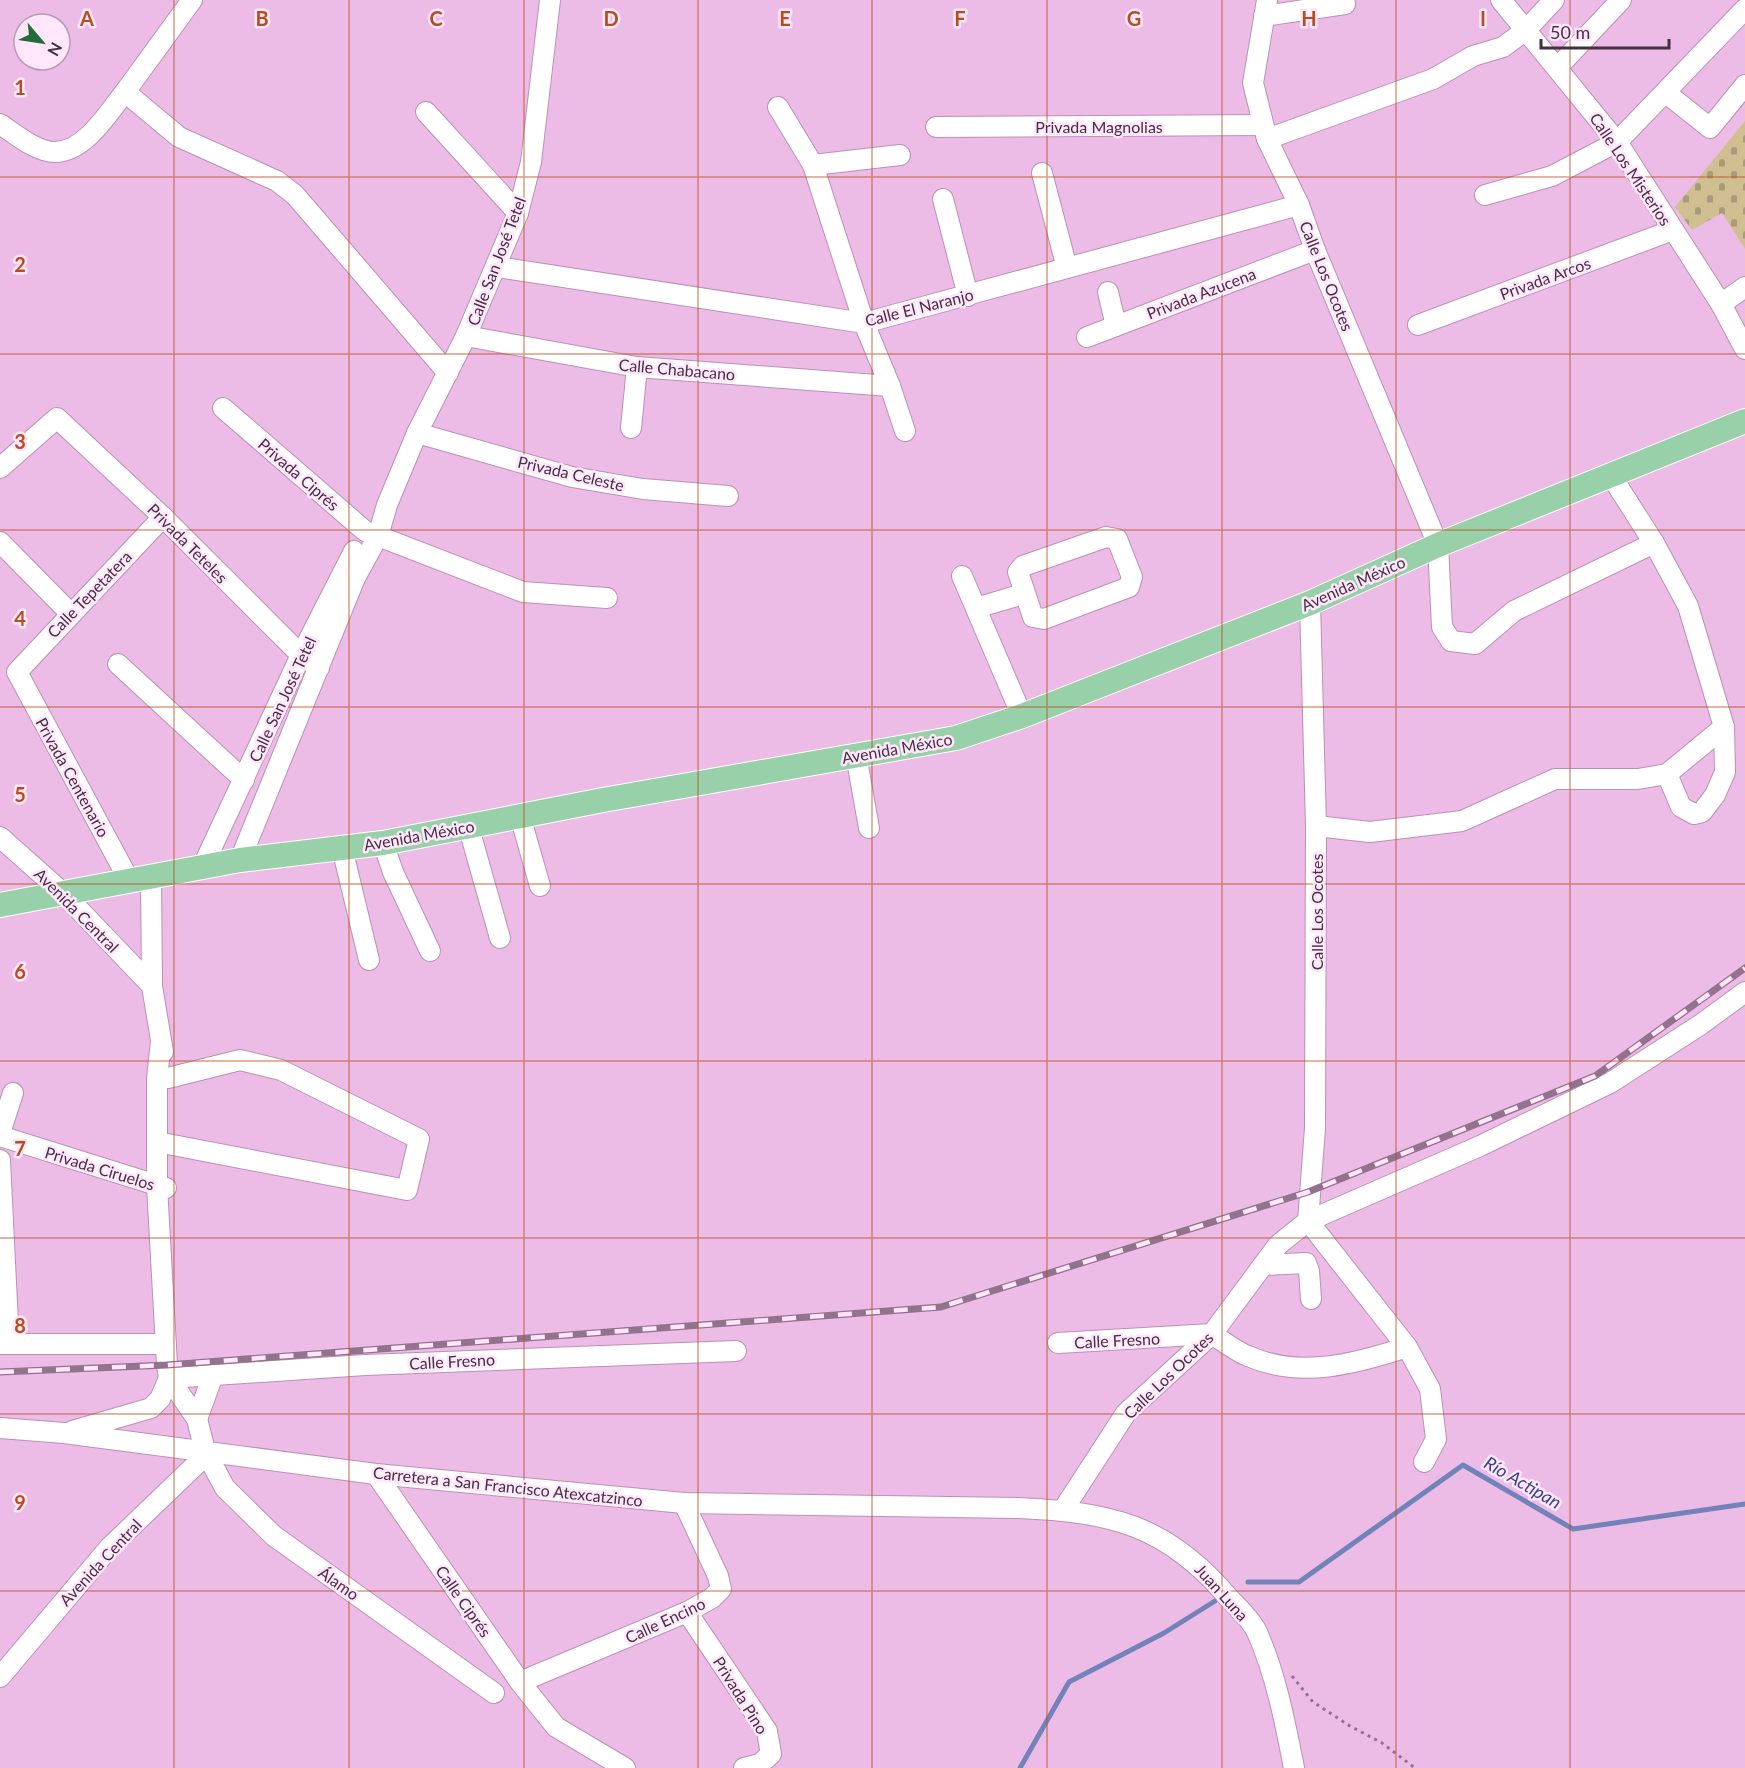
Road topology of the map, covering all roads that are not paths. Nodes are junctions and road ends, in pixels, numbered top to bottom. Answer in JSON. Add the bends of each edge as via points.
{"nodes":[{"id":1,"x":192,"y":0,"type":"edge"},
{"id":2,"x":550,"y":0,"type":"edge"},
{"id":3,"x":1501,"y":0,"type":"edge"},
{"id":4,"x":1554,"y":0,"type":"edge"},
{"id":5,"x":1621,"y":0,"type":"edge"},
{"id":6,"x":1345,"y":4,"type":"dead end"},
{"id":7,"x":1265,"y":8,"type":"edge"},
{"id":8,"x":1745,"y":9,"type":"edge"},
{"id":9,"x":1526,"y":30,"type":"junction"},
{"id":10,"x":1558,"y":67,"type":"junction"},
{"id":11,"x":1745,"y":85,"type":"edge"},
{"id":12,"x":125,"y":92,"type":"junction"},
{"id":13,"x":1666,"y":93,"type":"junction"},
{"id":14,"x":778,"y":107,"type":"dead end"},
{"id":15,"x":426,"y":112,"type":"dead end"},
{"id":16,"x":0,"y":124,"type":"edge"},
{"id":17,"x":936,"y":127,"type":"dead end"},
{"id":18,"x":1265,"y":132,"type":"junction"},
{"id":19,"x":1617,"y":142,"type":"junction"},
{"id":20,"x":900,"y":155,"type":"dead end"},
{"id":21,"x":813,"y":165,"type":"junction"},
{"id":22,"x":1041,"y":173,"type":"dead end"},
{"id":23,"x":1485,"y":195,"type":"dead end"},
{"id":24,"x":943,"y":199,"type":"dead end"},
{"id":25,"x":1299,"y":205,"type":"junction"},
{"id":26,"x":518,"y":213,"type":"junction"},
{"id":27,"x":1673,"y":230,"type":"junction"},
{"id":28,"x":1315,"y":250,"type":"junction"},
{"id":29,"x":497,"y":267,"type":"junction"},
{"id":30,"x":1067,"y":268,"type":"junction"},
{"id":31,"x":1745,"y":287,"type":"edge"},
{"id":32,"x":1108,"y":292,"type":"dead end"},
{"id":33,"x":968,"y":296,"type":"junction"},
{"id":34,"x":1721,"y":304,"type":"junction"},
{"id":35,"x":864,"y":323,"type":"junction"},
{"id":36,"x":1418,"y":325,"type":"dead end"},
{"id":37,"x":1116,"y":326,"type":"junction"},
{"id":38,"x":466,"y":336,"type":"junction"},
{"id":39,"x":1087,"y":337,"type":"dead end"},
{"id":40,"x":1745,"y":349,"type":"edge"},
{"id":41,"x":637,"y":367,"type":"junction"},
{"id":42,"x":448,"y":373,"type":"junction"},
{"id":43,"x":890,"y":386,"type":"junction"},
{"id":44,"x":223,"y":408,"type":"dead end"},
{"id":45,"x":1745,"y":421,"type":"edge"},
{"id":46,"x":631,"y":428,"type":"dead end"},
{"id":47,"x":905,"y":431,"type":"dead end"},
{"id":48,"x":417,"y":433,"type":"junction"},
{"id":49,"x":0,"y":468,"type":"edge"},
{"id":50,"x":1610,"y":474,"type":"junction"},
{"id":51,"x":728,"y":496,"type":"dead end"},
{"id":52,"x":163,"y":517,"type":"junction"},
{"id":53,"x":371,"y":533,"type":"junction"},
{"id":54,"x":0,"y":542,"type":"edge"},
{"id":55,"x":1654,"y":543,"type":"junction"},
{"id":56,"x":1438,"y":545,"type":"junction"},
{"id":57,"x":962,"y":576,"type":"dead end"},
{"id":58,"x":1023,"y":594,"type":"junction"},
{"id":59,"x":607,"y":598,"type":"dead end"},
{"id":60,"x":1310,"y":603,"type":"junction"},
{"id":61,"x":976,"y":608,"type":"junction"},
{"id":62,"x":70,"y":613,"type":"junction"},
{"id":63,"x":301,"y":655,"type":"junction"},
{"id":64,"x":118,"y":664,"type":"dead end"},
{"id":65,"x":319,"y":668,"type":"junction"},
{"id":66,"x":17,"y":672,"type":"joint"},
{"id":67,"x":1022,"y":716,"type":"junction"},
{"id":68,"x":1724,"y":727,"type":"junction"},
{"id":69,"x":856,"y":755,"type":"junction"},
{"id":70,"x":1667,"y":774,"type":"junction"},
{"id":71,"x":244,"y":780,"type":"junction"},
{"id":72,"x":520,"y":816,"type":"junction"},
{"id":73,"x":468,"y":825,"type":"junction"},
{"id":74,"x":1316,"y":826,"type":"junction"},
{"id":75,"x":870,"y":828,"type":"dead end"},
{"id":76,"x":0,"y":837,"type":"edge"},
{"id":77,"x":383,"y":843,"type":"junction"},
{"id":78,"x":342,"y":848,"type":"junction"},
{"id":79,"x":240,"y":860,"type":"junction"},
{"id":80,"x":203,"y":866,"type":"junction"},
{"id":81,"x":141,"y":880,"type":"junction"},
{"id":82,"x":540,"y":886,"type":"dead end"},
{"id":83,"x":64,"y":894,"type":"junction"},
{"id":84,"x":0,"y":905,"type":"edge"},
{"id":85,"x":500,"y":938,"type":"dead end"},
{"id":86,"x":430,"y":951,"type":"dead end"},
{"id":87,"x":369,"y":960,"type":"dead end"},
{"id":88,"x":152,"y":986,"type":"junction"},
{"id":89,"x":1745,"y":992,"type":"edge"},
{"id":90,"x":161,"y":1041,"type":"junction"},
{"id":91,"x":168,"y":1078,"type":"junction"},
{"id":92,"x":13,"y":1093,"type":"dead end"},
{"id":93,"x":0,"y":1135,"type":"edge"},
{"id":94,"x":163,"y":1143,"type":"junction"},
{"id":95,"x":0,"y":1160,"type":"edge"},
{"id":96,"x":161,"y":1187,"type":"junction"},
{"id":97,"x":1308,"y":1221,"type":"junction"},
{"id":98,"x":1263,"y":1265,"type":"junction"},
{"id":99,"x":1311,"y":1299,"type":"dead end"},
{"id":100,"x":1212,"y":1334,"type":"junction"},
{"id":101,"x":1058,"y":1343,"type":"dead end"},
{"id":102,"x":4,"y":1344,"type":"edge"},
{"id":103,"x":166,"y":1344,"type":"junction"},
{"id":104,"x":1407,"y":1347,"type":"junction"},
{"id":105,"x":736,"y":1351,"type":"dead end"},
{"id":106,"x":213,"y":1375,"type":"junction"},
{"id":107,"x":169,"y":1378,"type":"junction"},
{"id":108,"x":197,"y":1419,"type":"junction"},
{"id":109,"x":0,"y":1428,"type":"edge"},
{"id":110,"x":64,"y":1433,"type":"junction"},
{"id":111,"x":206,"y":1452,"type":"junction"},
{"id":112,"x":1424,"y":1462,"type":"dead end"},
{"id":113,"x":376,"y":1474,"type":"junction"},
{"id":114,"x":684,"y":1503,"type":"junction"},
{"id":115,"x":1018,"y":1508,"type":"joint"},
{"id":116,"x":1063,"y":1510,"type":"junction"},
{"id":117,"x":687,"y":1612,"type":"junction"},
{"id":118,"x":0,"y":1677,"type":"edge"},
{"id":119,"x":520,"y":1682,"type":"junction"},
{"id":120,"x":494,"y":1693,"type":"dead end"},
{"id":121,"x":625,"y":1768,"type":"edge"},
{"id":122,"x":744,"y":1768,"type":"edge"},
{"id":123,"x":1293,"y":1768,"type":"edge"}],
"edges":[{"from":1,"to":12,"type":"street"},
{"from":2,"to":26,"type":"street","name":"Calle San José Tetel","via":[[531,162]]},
{"from":3,"to":9,"type":"street","name":"Calle Los Misterios"},
{"from":4,"to":9,"type":"street","name":"Privada Magnolias"},
{"from":5,"to":10,"type":"street"},
{"from":6,"to":7,"type":"street"},
{"from":7,"to":18,"type":"street","name":"Calle Los Ocotes","via":[[1253,83]]},
{"from":8,"to":13,"type":"street"},
{"from":9,"to":10,"type":"street","name":"Calle Los Misterios"},
{"from":9,"to":18,"type":"street","name":"Privada Magnolias","via":[[1503,47],[1473,56],[1433,79]]},
{"from":10,"to":19,"type":"street","name":"Calle Los Misterios"},
{"from":11,"to":13,"type":"street","via":[[1710,128]]},
{"from":12,"to":16,"type":"street","via":[[79,145],[55,152],[35,146]]},
{"from":12,"to":42,"type":"street","via":[[179,137],[277,181],[295,195]]},
{"from":13,"to":19,"type":"street"},
{"from":14,"to":21,"type":"street"},
{"from":15,"to":26,"type":"street"},
{"from":17,"to":18,"type":"street","name":"Privada Magnolias"},
{"from":18,"to":25,"type":"street","name":"Calle Los Ocotes"},
{"from":19,"to":23,"type":"street","via":[[1552,176]]},
{"from":19,"to":27,"type":"street","name":"Calle Los Misterios"},
{"from":20,"to":21,"type":"street"},
{"from":21,"to":35,"type":"street"},
{"from":22,"to":30,"type":"street"},
{"from":24,"to":33,"type":"street"},
{"from":25,"to":28,"type":"street","name":"Calle Los Ocotes"},
{"from":25,"to":30,"type":"street","name":"Calle El Naranjo"},
{"from":26,"to":29,"type":"street","name":"Calle San José Tetel"},
{"from":27,"to":34,"type":"street","name":"Calle Los Misterios"},
{"from":27,"to":36,"type":"street","name":"Privada Arcos"},
{"from":28,"to":37,"type":"street","name":"Privada Azucena"},
{"from":28,"to":56,"type":"street","name":"Calle Los Ocotes"},
{"from":29,"to":35,"type":"street","name":"Calle El Naranjo"},
{"from":29,"to":38,"type":"street","name":"Calle San José Tetel"},
{"from":30,"to":33,"type":"street","name":"Calle El Naranjo"},
{"from":31,"to":34,"type":"street"},
{"from":32,"to":37,"type":"street"},
{"from":33,"to":35,"type":"street","name":"Calle El Naranjo"},
{"from":34,"to":40,"type":"street","name":"Calle Los Misterios"},
{"from":35,"to":43,"type":"street"},
{"from":37,"to":39,"type":"street","name":"Privada Azucena"},
{"from":38,"to":41,"type":"street","name":"Calle Chabacano"},
{"from":38,"to":42,"type":"street","name":"Calle San José Tetel"},
{"from":41,"to":43,"type":"street","name":"Calle Chabacano"},
{"from":41,"to":46,"type":"street"},
{"from":42,"to":48,"type":"street","name":"Calle San José Tetel"},
{"from":43,"to":47,"type":"street"},
{"from":44,"to":53,"type":"street","name":"Privada Ciprés"},
{"from":45,"to":50,"type":"main road","name":"Avenida México"},
{"from":48,"to":51,"type":"street","name":"Privada Celeste","via":[[572,477],[643,489]]},
{"from":48,"to":53,"type":"street","name":"Calle San José Tetel"},
{"from":49,"to":52,"type":"street","name":"Privada Teteles","via":[[57,418]]},
{"from":50,"to":55,"type":"street"},
{"from":50,"to":56,"type":"main road","name":"Avenida México"},
{"from":52,"to":62,"type":"street","name":"Calle Tepetatera"},
{"from":52,"to":63,"type":"street","name":"Privada Teteles"},
{"from":53,"to":59,"type":"street","name":"Privada Ciprés","via":[[523,592]]},
{"from":53,"to":63,"type":"street","name":"Calle San José Tetel"},
{"from":53,"to":65,"type":"street","name":"Calle San José Tetel"},
{"from":54,"to":62,"type":"street"},
{"from":55,"to":56,"type":"street","name":"Calle Los Ocotes","via":[[1514,612],[1475,644],[1451,641],[1442,627]]},
{"from":55,"to":68,"type":"street","via":[[1688,606]]},
{"from":56,"to":60,"type":"main road","name":"Avenida México"},
{"from":57,"to":61,"type":"street"},
{"from":58,"to":58,"type":"street","via":[[1033,618],[1044,619],[1129,587],[1132,577],[1117,539],[1106,537],[1023,566],[1018,572]]},
{"from":58,"to":61,"type":"street"},
{"from":60,"to":67,"type":"main road","name":"Avenida México"},
{"from":60,"to":74,"type":"street","name":"Calle Los Ocotes"},
{"from":61,"to":67,"type":"street"},
{"from":62,"to":66,"type":"street","name":"Calle Tepetatera"},
{"from":63,"to":65,"type":"street","name":"Privada Teteles"},
{"from":63,"to":71,"type":"street","name":"Calle San José Tetel"},
{"from":64,"to":71,"type":"street"},
{"from":65,"to":79,"type":"street","name":"Calle San José Tetel"},
{"from":66,"to":81,"type":"street","name":"Privada Centenario"},
{"from":67,"to":69,"type":"main road","name":"Avenida México","via":[[956,738]]},
{"from":68,"to":70,"type":"street"},
{"from":68,"to":70,"type":"street","via":[[1725,772],[1702,812],[1694,814],[1681,807]]},
{"from":69,"to":72,"type":"main road","name":"Avenida México"},
{"from":69,"to":75,"type":"street"},
{"from":70,"to":74,"type":"street","via":[[1638,779],[1555,779],[1462,821],[1370,832]]},
{"from":71,"to":80,"type":"street","name":"Calle San José Tetel"},
{"from":72,"to":73,"type":"main road","name":"Avenida México"},
{"from":72,"to":82,"type":"street"},
{"from":73,"to":77,"type":"main road","name":"Avenida México"},
{"from":73,"to":85,"type":"street"},
{"from":74,"to":97,"type":"street","name":"Calle Los Ocotes","via":[[1315,1128]]},
{"from":76,"to":83,"type":"street","name":"Avenida Central"},
{"from":77,"to":78,"type":"main road","name":"Avenida México"},
{"from":77,"to":86,"type":"street"},
{"from":78,"to":79,"type":"main road","name":"Avenida México"},
{"from":78,"to":87,"type":"street"},
{"from":79,"to":80,"type":"main road","name":"Avenida México"},
{"from":80,"to":81,"type":"main road","name":"Avenida México"},
{"from":81,"to":83,"type":"main road","name":"Avenida México"},
{"from":81,"to":88,"type":"street"},
{"from":83,"to":84,"type":"main road","name":"Avenida México"},
{"from":83,"to":88,"type":"street","name":"Avenida Central"},
{"from":88,"to":90,"type":"street"},
{"from":89,"to":97,"type":"street","name":"Calle Los Ocotes","via":[[1610,1083]]},
{"from":90,"to":91,"type":"street"},
{"from":90,"to":94,"type":"street","via":[[157,1078]]},
{"from":91,"to":94,"type":"street"},
{"from":91,"to":94,"type":"street","via":[[240,1060],[281,1070],[419,1139],[407,1190]]},
{"from":92,"to":93,"type":"street","name":"Privada Ciruelos"},
{"from":93,"to":96,"type":"street","name":"Privada Ciruelos"},
{"from":94,"to":96,"type":"street"},
{"from":95,"to":102,"type":"street"},
{"from":96,"to":103,"type":"street"},
{"from":97,"to":98,"type":"street","name":"Calle Los Ocotes","via":[[1278,1245]]},
{"from":97,"to":104,"type":"street"},
{"from":98,"to":99,"type":"street","via":[[1306,1263]]},
{"from":98,"to":100,"type":"street","name":"Calle Los Ocotes"},
{"from":100,"to":101,"type":"street","name":"Calle Fresno"},
{"from":100,"to":104,"type":"street","via":[[1247,1356],[1292,1369],[1331,1367]]},
{"from":100,"to":116,"type":"street","name":"Calle Los Ocotes","via":[[1126,1413]]},
{"from":102,"to":103,"type":"street"},
{"from":103,"to":107,"type":"street"},
{"from":104,"to":112,"type":"street","via":[[1430,1389],[1436,1439]]},
{"from":105,"to":106,"type":"street","name":"Calle Fresno","via":[[469,1360]]},
{"from":106,"to":107,"type":"street","name":"Calle Fresno"},
{"from":106,"to":108,"type":"street"},
{"from":107,"to":108,"type":"street"},
{"from":107,"to":110,"type":"street","via":[[160,1399],[151,1407]]},
{"from":108,"to":111,"type":"street"},
{"from":109,"to":110,"type":"street","name":"Carretera a San Francisco Atexcatzinco"},
{"from":110,"to":111,"type":"street","name":"Carretera a San Francisco Atexcatzinco"},
{"from":111,"to":113,"type":"street","name":"Carretera a San Francisco Atexcatzinco"},
{"from":111,"to":118,"type":"street","name":"Avenida Central","via":[[109,1548]]},
{"from":111,"to":120,"type":"street","name":"Álamo","via":[[225,1488],[274,1536]]},
{"from":113,"to":114,"type":"street","name":"Carretera a San Francisco Atexcatzinco"},
{"from":113,"to":119,"type":"street","name":"Calle Ciprés"},
{"from":114,"to":115,"type":"street","name":"Carretera a San Francisco Atexcatzinco"},
{"from":114,"to":117,"type":"street","name":"Calle Encino","via":[[721,1588]]},
{"from":115,"to":116,"type":"street","name":"Juan Luna"},
{"from":116,"to":123,"type":"street","name":"Juan Luna","via":[[1107,1516],[1144,1529],[1177,1547],[1204,1569],[1256,1630],[1280,1698]]},
{"from":117,"to":119,"type":"street","name":"Calle Encino"},
{"from":117,"to":122,"type":"street","name":"Privada Pino","via":[[767,1731],[771,1754],[760,1764]]},
{"from":119,"to":121,"type":"street","name":"Calle Ciprés","via":[[556,1726]]}]}
